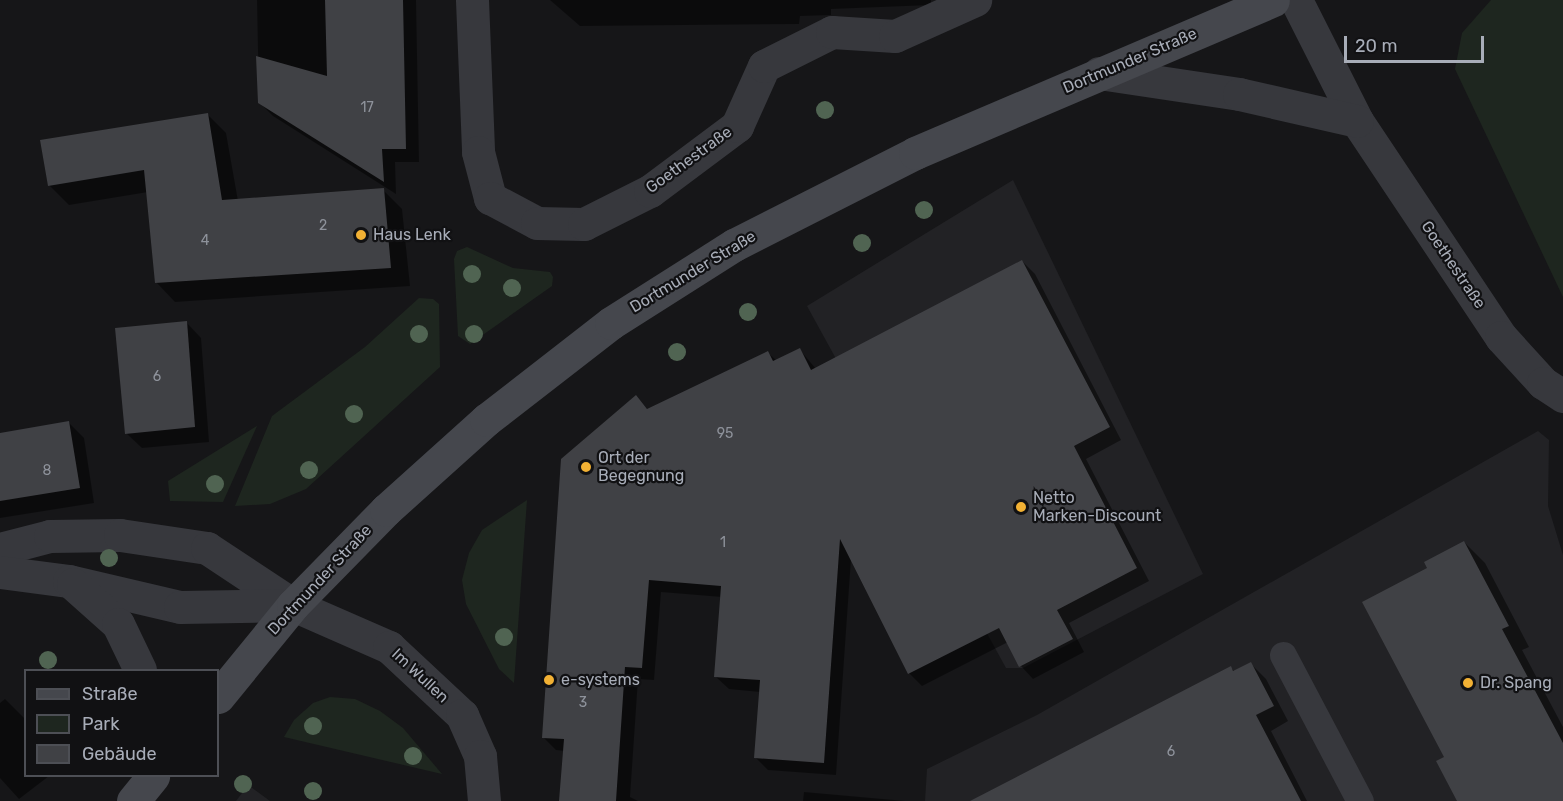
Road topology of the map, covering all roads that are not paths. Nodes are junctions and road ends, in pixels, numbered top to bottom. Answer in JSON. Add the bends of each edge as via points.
{"nodes":[{"id":1,"x":472,"y":0,"type":"edge"},
{"id":2,"x":975,"y":0,"type":"edge"},
{"id":3,"x":1273,"y":0,"type":"edge"},
{"id":4,"x":1296,"y":0,"type":"edge"},
{"id":5,"x":1099,"y":73,"type":"junction"},
{"id":6,"x":1357,"y":121,"type":"junction"},
{"id":7,"x":1563,"y":396,"type":"edge"},
{"id":8,"x":0,"y":549,"type":"edge"},
{"id":9,"x":0,"y":573,"type":"edge"},
{"id":10,"x":69,"y":581,"type":"junction"},
{"id":11,"x":293,"y":605,"type":"junction"},
{"id":12,"x":1283,"y":655,"type":"dead end"},
{"id":13,"x":140,"y":669,"type":"edge"},
{"id":14,"x":219,"y":696,"type":"edge"},
{"id":15,"x":152,"y":777,"type":"edge"},
{"id":16,"x":134,"y":801,"type":"edge"},
{"id":17,"x":484,"y":801,"type":"edge"},
{"id":18,"x":1360,"y":801,"type":"edge"}],
"edges":[{"from":1,"to":2,"type":"street","name":"Goethestraße","via":[[478,152],[490,198],[537,224],[584,224],[650,191],[737,126],[764,66],[832,32],[895,36]]},
{"from":3,"to":5,"type":"main road","name":"Dortmunder Straße"},
{"from":4,"to":6,"type":"street","name":"Goethestraße"},
{"from":5,"to":6,"type":"street","via":[[1239,94]]},
{"from":5,"to":11,"type":"main road","name":"Dortmunder Straße","via":[[915,153],[734,244],[611,323],[486,420],[386,510]]},
{"from":6,"to":7,"type":"street","name":"Goethestraße","via":[[1502,337],[1543,382]]},
{"from":8,"to":11,"type":"street","via":[[50,536],[120,535],[207,548]]},
{"from":9,"to":10,"type":"street"},
{"from":10,"to":11,"type":"street","via":[[180,607]]},
{"from":10,"to":13,"type":"street","via":[[118,624]]},
{"from":11,"to":14,"type":"main road","name":"Dortmunder Straße"},
{"from":11,"to":17,"type":"street","name":"Im Wullen","via":[[390,646],[462,715],[480,756]]},
{"from":12,"to":18,"type":"lane"},
{"from":15,"to":16,"type":"main road"}]}
